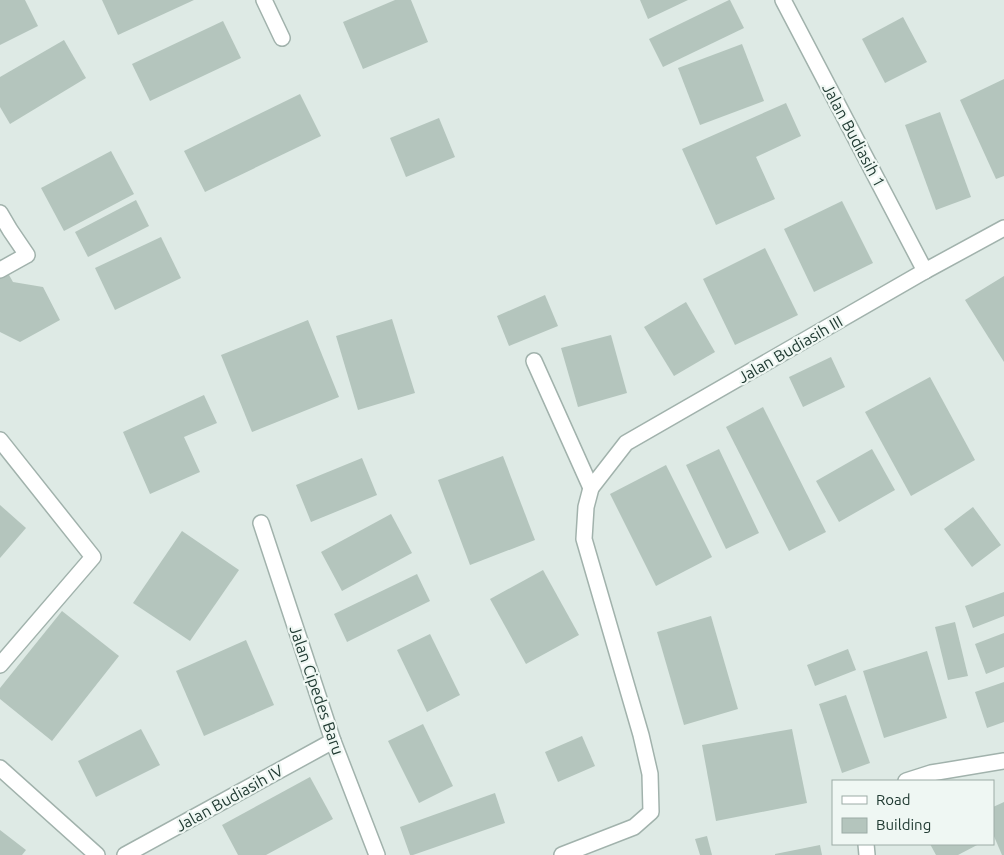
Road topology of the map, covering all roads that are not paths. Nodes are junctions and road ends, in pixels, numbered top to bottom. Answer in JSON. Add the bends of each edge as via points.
{"nodes":[{"id":1,"x":264,"y":0,"type":"edge"},
{"id":2,"x":783,"y":0,"type":"edge"},
{"id":3,"x":282,"y":38,"type":"dead end"},
{"id":4,"x":0,"y":213,"type":"edge"},
{"id":5,"x":1004,"y":228,"type":"edge"},
{"id":6,"x":0,"y":270,"type":"edge"},
{"id":7,"x":925,"y":271,"type":"junction"},
{"id":8,"x":534,"y":360,"type":"dead end"},
{"id":9,"x":0,"y":440,"type":"edge"},
{"id":10,"x":591,"y":488,"type":"junction"},
{"id":11,"x":261,"y":523,"type":"dead end"},
{"id":12,"x":0,"y":665,"type":"edge"},
{"id":13,"x":333,"y":741,"type":"junction"},
{"id":14,"x":1004,"y":760,"type":"edge"},
{"id":15,"x":0,"y":768,"type":"edge"},
{"id":16,"x":909,"y":780,"type":"edge"},
{"id":17,"x":97,"y":855,"type":"edge"},
{"id":18,"x":125,"y":855,"type":"edge"},
{"id":19,"x":377,"y":855,"type":"edge"},
{"id":20,"x":562,"y":855,"type":"edge"}],
"edges":[{"from":1,"to":3,"type":"street"},
{"from":2,"to":7,"type":"street","name":"Jalan Budiasih 1"},
{"from":4,"to":6,"type":"street","via":[[27,254]]},
{"from":5,"to":7,"type":"street","name":"Jalan Budiasih III"},
{"from":7,"to":10,"type":"street","name":"Jalan Budiasih III","via":[[626,443]]},
{"from":8,"to":10,"type":"street"},
{"from":9,"to":12,"type":"street","via":[[92,557]]},
{"from":10,"to":20,"type":"street","name":"Jalan Budiasih III","via":[[584,539],[641,735],[650,774],[651,812],[634,827]]},
{"from":11,"to":13,"type":"street","name":"Jalan Cipedes Baru"},
{"from":13,"to":18,"type":"street","name":"Jalan Budiasih IV"},
{"from":13,"to":19,"type":"street","name":"Jalan Cipedes Baru"},
{"from":14,"to":16,"type":"street"},
{"from":15,"to":17,"type":"street"}]}
